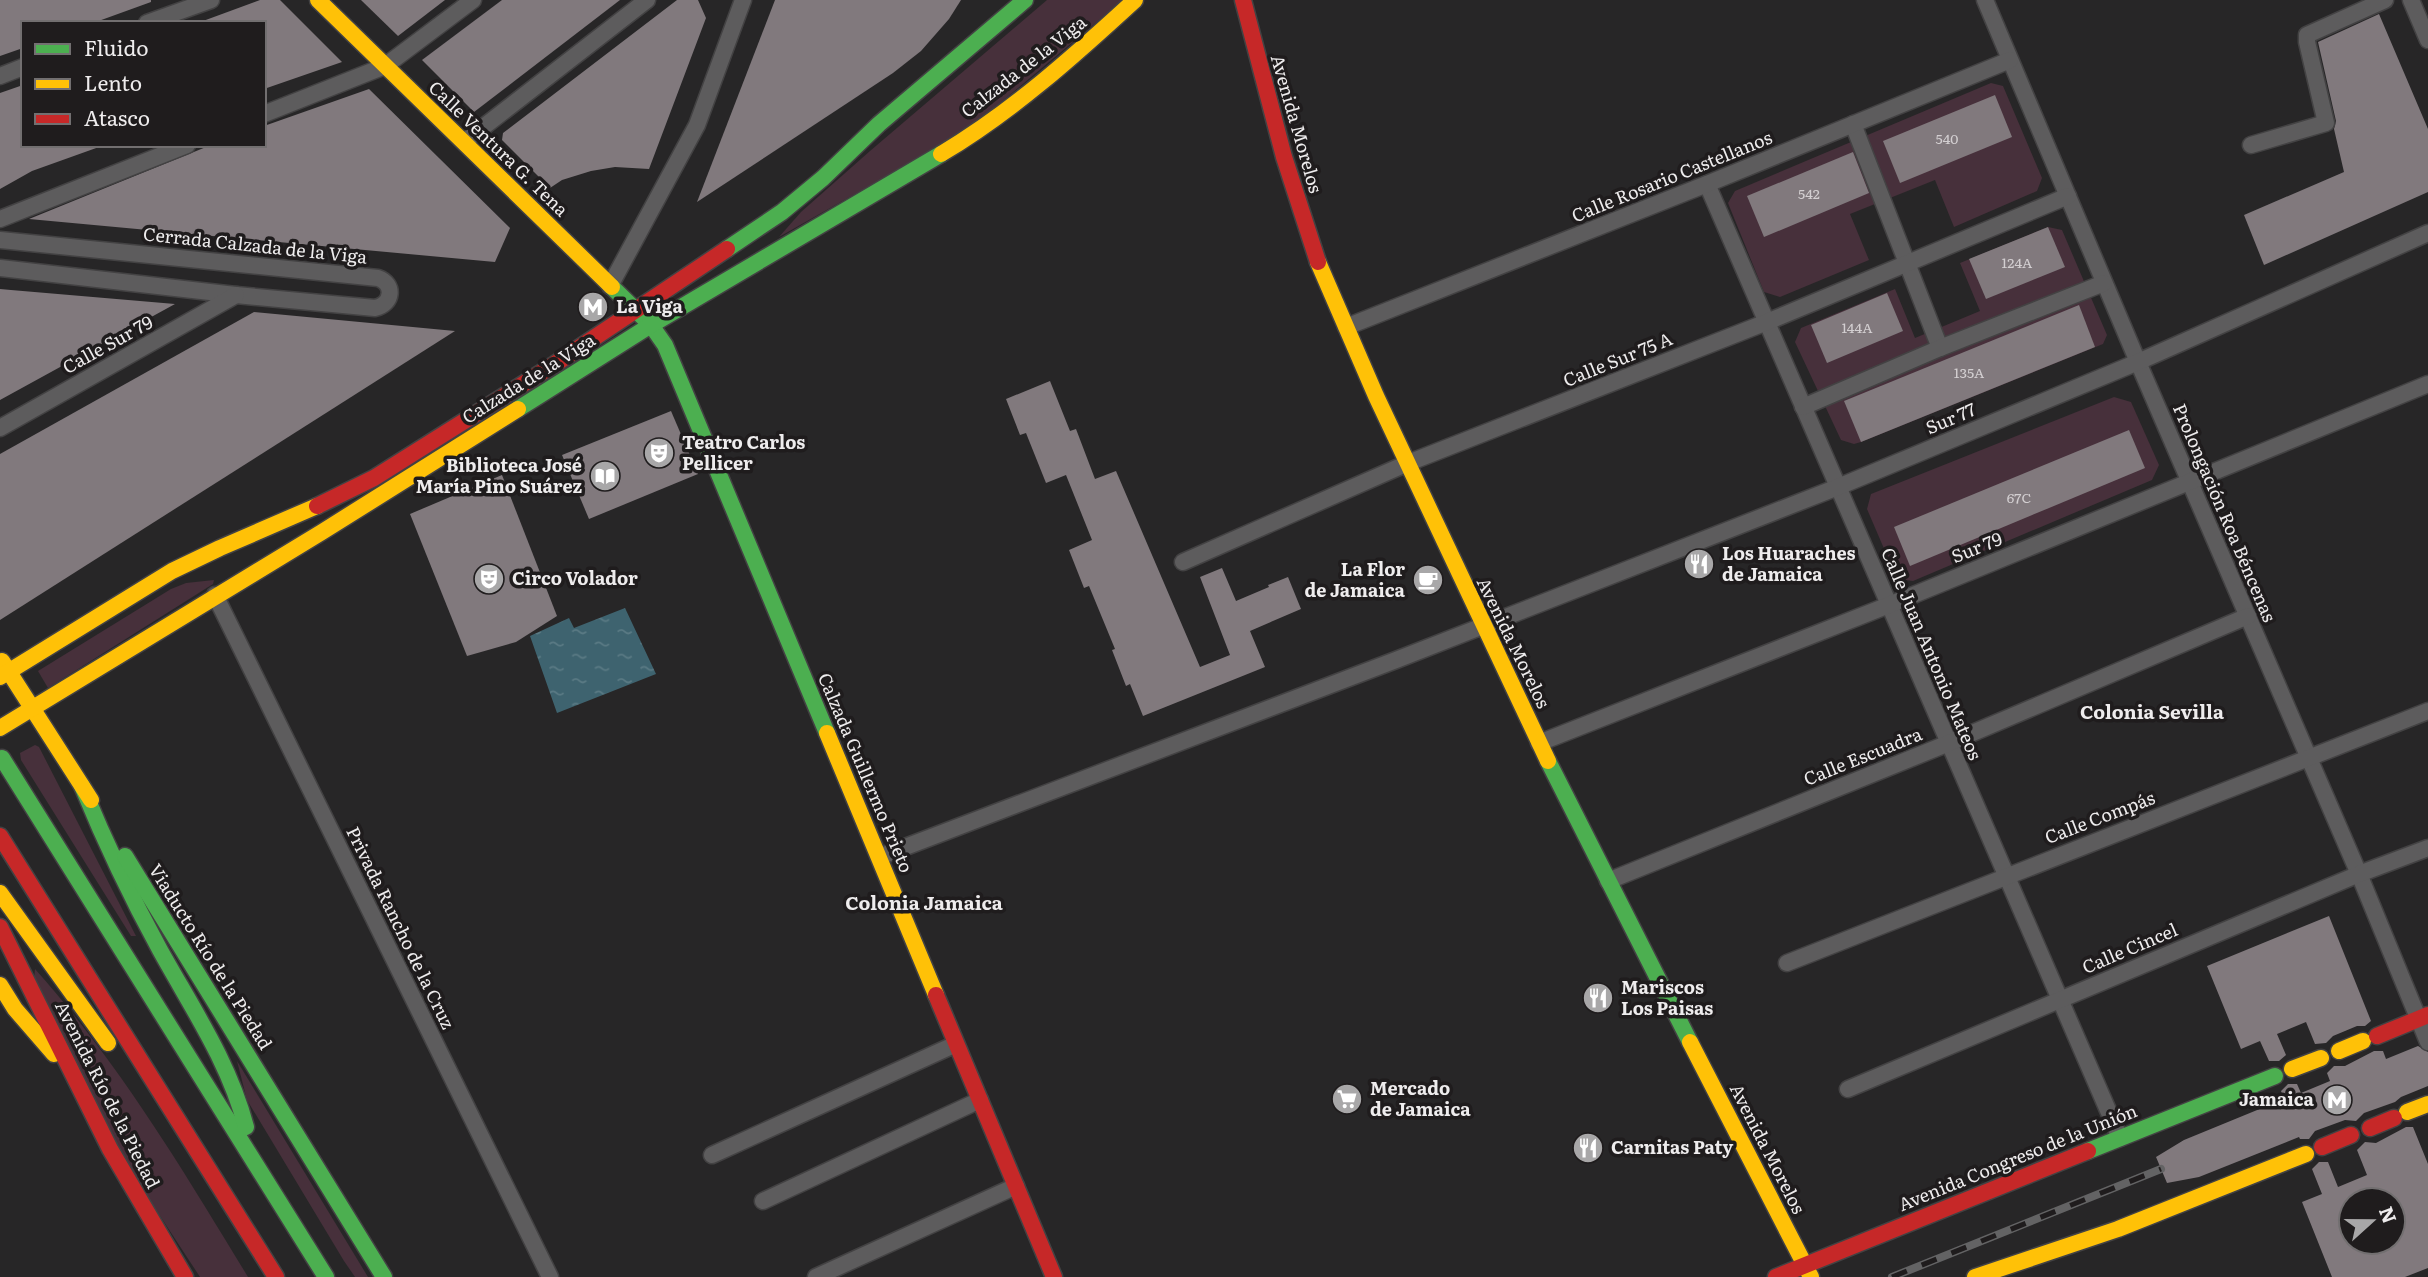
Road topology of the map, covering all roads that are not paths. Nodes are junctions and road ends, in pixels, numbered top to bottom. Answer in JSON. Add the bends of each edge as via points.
{"nodes":[{"id":1,"x":211,"y":0,"type":"edge"},
{"id":2,"x":318,"y":0,"type":"edge"},
{"id":3,"x":473,"y":0,"type":"edge"},
{"id":4,"x":647,"y":0,"type":"edge"},
{"id":5,"x":743,"y":0,"type":"edge"},
{"id":6,"x":1024,"y":0,"type":"edge"},
{"id":7,"x":1135,"y":0,"type":"edge"},
{"id":8,"x":1243,"y":0,"type":"edge"},
{"id":9,"x":1985,"y":0,"type":"edge"},
{"id":10,"x":2385,"y":0,"type":"edge"},
{"id":11,"x":2411,"y":0,"type":"edge"},
{"id":12,"x":153,"y":21,"type":"edge"},
{"id":13,"x":2428,"y":40,"type":"edge"},
{"id":14,"x":2010,"y":60,"type":"junction"},
{"id":15,"x":386,"y":66,"type":"junction"},
{"id":16,"x":21,"y":68,"type":"edge"},
{"id":17,"x":0,"y":76,"type":"edge"},
{"id":18,"x":266,"y":113,"type":"edge"},
{"id":19,"x":1853,"y":124,"type":"junction"},
{"id":20,"x":464,"y":142,"type":"junction"},
{"id":21,"x":2251,"y":145,"type":"dead end"},
{"id":22,"x":182,"y":147,"type":"edge"},
{"id":23,"x":823,"y":178,"type":"junction"},
{"id":24,"x":1707,"y":184,"type":"junction"},
{"id":25,"x":2068,"y":196,"type":"junction"},
{"id":26,"x":0,"y":219,"type":"edge"},
{"id":27,"x":2428,"y":233,"type":"edge"},
{"id":28,"x":0,"y":240,"type":"edge"},
{"id":29,"x":1907,"y":264,"type":"junction"},
{"id":30,"x":0,"y":268,"type":"edge"},
{"id":31,"x":736,"y":274,"type":"junction"},
{"id":32,"x":2104,"y":283,"type":"junction"},
{"id":33,"x":610,"y":286,"type":"junction"},
{"id":34,"x":236,"y":295,"type":"junction"},
{"id":35,"x":636,"y":310,"type":"junction"},
{"id":36,"x":1766,"y":322,"type":"junction"},
{"id":37,"x":651,"y":325,"type":"junction"},
{"id":38,"x":1346,"y":327,"type":"junction"},
{"id":39,"x":1940,"y":348,"type":"junction"},
{"id":40,"x":2138,"y":362,"type":"junction"},
{"id":41,"x":2428,"y":384,"type":"edge"},
{"id":42,"x":1803,"y":407,"type":"junction"},
{"id":43,"x":0,"y":428,"type":"edge"},
{"id":44,"x":1408,"y":463,"type":"junction"},
{"id":45,"x":2189,"y":481,"type":"junction"},
{"id":46,"x":1838,"y":487,"type":"junction"},
{"id":47,"x":342,"y":519,"type":"junction"},
{"id":48,"x":260,"y":532,"type":"junction"},
{"id":49,"x":1183,"y":562,"type":"dead end"},
{"id":50,"x":215,"y":595,"type":"junction"},
{"id":51,"x":1889,"y":605,"type":"junction"},
{"id":52,"x":2248,"y":616,"type":"junction"},
{"id":53,"x":1482,"y":625,"type":"junction"},
{"id":54,"x":3,"y":669,"type":"edge"},
{"id":55,"x":32,"y":708,"type":"junction"},
{"id":56,"x":2428,"y":711,"type":"edge"},
{"id":57,"x":1,"y":728,"type":"edge"},
{"id":58,"x":1539,"y":743,"type":"junction"},
{"id":59,"x":1949,"y":743,"type":"junction"},
{"id":60,"x":2309,"y":757,"type":"junction"},
{"id":61,"x":2,"y":758,"type":"edge"},
{"id":62,"x":82,"y":786,"type":"junction"},
{"id":63,"x":0,"y":836,"type":"edge"},
{"id":64,"x":2428,"y":848,"type":"edge"},
{"id":65,"x":878,"y":857,"type":"junction"},
{"id":66,"x":2359,"y":874,"type":"junction"},
{"id":67,"x":2006,"y":876,"type":"junction"},
{"id":68,"x":1608,"y":881,"type":"junction"},
{"id":69,"x":0,"y":893,"type":"edge"},
{"id":70,"x":0,"y":928,"type":"edge"},
{"id":71,"x":1787,"y":963,"type":"dead end"},
{"id":72,"x":0,"y":985,"type":"edge"},
{"id":73,"x":2060,"y":999,"type":"junction"},
{"id":74,"x":2423,"y":1018,"type":"edge"},
{"id":75,"x":2428,"y":1042,"type":"edge"},
{"id":76,"x":957,"y":1044,"type":"junction"},
{"id":77,"x":2339,"y":1051,"type":"dead end"},
{"id":78,"x":117,"y":1057,"type":"dead end"},
{"id":79,"x":2321,"y":1058,"type":"dead end"},
{"id":80,"x":2292,"y":1069,"type":"dead end"},
{"id":81,"x":130,"y":1075,"type":"dead end"},
{"id":82,"x":2275,"y":1076,"type":"dead end"},
{"id":83,"x":74,"y":1077,"type":"junction"},
{"id":84,"x":1848,"y":1089,"type":"dead end"},
{"id":85,"x":980,"y":1100,"type":"junction"},
{"id":86,"x":2428,"y":1104,"type":"edge"},
{"id":87,"x":2370,"y":1128,"type":"dead end"},
{"id":88,"x":2351,"y":1135,"type":"dead end"},
{"id":89,"x":2120,"y":1138,"type":"junction"},
{"id":90,"x":2322,"y":1147,"type":"dead end"},
{"id":91,"x":195,"y":1149,"type":"junction"},
{"id":92,"x":2306,"y":1154,"type":"dead end"},
{"id":93,"x":712,"y":1155,"type":"dead end"},
{"id":94,"x":253,"y":1158,"type":"junction"},
{"id":95,"x":1016,"y":1186,"type":"junction"},
{"id":96,"x":763,"y":1201,"type":"dead end"},
{"id":97,"x":244,"y":1227,"type":"junction"},
{"id":98,"x":300,"y":1234,"type":"junction"},
{"id":99,"x":334,"y":1260,"type":"dead end"},
{"id":100,"x":1808,"y":1271,"type":"edge"},
{"id":101,"x":185,"y":1277,"type":"edge"},
{"id":102,"x":264,"y":1277,"type":"edge"},
{"id":103,"x":276,"y":1277,"type":"edge"},
{"id":104,"x":326,"y":1277,"type":"edge"},
{"id":105,"x":384,"y":1277,"type":"edge"},
{"id":106,"x":550,"y":1277,"type":"edge"},
{"id":107,"x":816,"y":1277,"type":"edge"},
{"id":108,"x":1054,"y":1277,"type":"edge"},
{"id":109,"x":1776,"y":1277,"type":"edge"},
{"id":110,"x":1975,"y":1277,"type":"edge"}],
"edges":[{"from":1,"to":12,"type":"street"},
{"from":2,"to":15,"type":"main road","name":"Calle Ventura G. Tena"},
{"from":3,"to":15,"type":"street"},
{"from":4,"to":20,"type":"street"},
{"from":5,"to":33,"type":"street","via":[[697,125]]},
{"from":6,"to":23,"type":"main road","name":"Calzada de la Viga"},
{"from":7,"to":31,"type":"main road","name":"Calzada de la Viga","via":[[1013,106]]},
{"from":8,"to":38,"type":"main road","name":"Avenida Morelos","via":[[1272,122],[1314,249]]},
{"from":9,"to":14,"type":"street","name":"Prolongación Roa Béncenas"},
{"from":10,"to":21,"type":"street","via":[[2307,35],[2326,123]]},
{"from":11,"to":13,"type":"street"},
{"from":14,"to":19,"type":"street","name":"Calle Rosario Castellanos"},
{"from":14,"to":25,"type":"street","name":"Prolongación Roa Béncenas"},
{"from":15,"to":18,"type":"street"},
{"from":15,"to":20,"type":"main road","name":"Calle Ventura G. Tena"},
{"from":16,"to":17,"type":"street"},
{"from":19,"to":24,"type":"street","name":"Calle Rosario Castellanos"},
{"from":19,"to":29,"type":"street"},
{"from":20,"to":33,"type":"main road","name":"Calle Ventura G. Tena"},
{"from":22,"to":26,"type":"street"},
{"from":23,"to":31,"type":"main road"},
{"from":23,"to":35,"type":"main road","name":"Calzada de la Viga","via":[[782,212]]},
{"from":24,"to":36,"type":"street","name":"Calle Juan Antonio Mateos"},
{"from":24,"to":38,"type":"street","name":"Calle Rosario Castellanos"},
{"from":25,"to":29,"type":"street","name":"Calle Sur 75 A"},
{"from":25,"to":32,"type":"street","name":"Prolongación Roa Béncenas"},
{"from":27,"to":40,"type":"street","name":"Sur 77"},
{"from":28,"to":34,"type":"street","name":"Cerrada Calzada de la Viga","via":[[378,278],[391,294],[375,308]]},
{"from":29,"to":36,"type":"street","name":"Calle Sur 75 A"},
{"from":29,"to":39,"type":"street"},
{"from":30,"to":34,"type":"street","name":"Cerrada Calzada de la Viga"},
{"from":31,"to":37,"type":"main road","name":"Calzada de la Viga"},
{"from":32,"to":39,"type":"street"},
{"from":32,"to":40,"type":"street","name":"Prolongación Roa Béncenas"},
{"from":33,"to":35,"type":"main road","name":"Calle Ventura G. Tena"},
{"from":34,"to":43,"type":"street","name":"Calle Sur 79"},
{"from":35,"to":37,"type":"main road","name":"Calle Ventura G. Tena"},
{"from":35,"to":48,"type":"main road","name":"Calzada de la Viga","via":[[374,478]]},
{"from":36,"to":42,"type":"street","name":"Calle Juan Antonio Mateos"},
{"from":36,"to":44,"type":"street","name":"Calle Sur 75 A"},
{"from":37,"to":47,"type":"main road","name":"Calzada de la Viga"},
{"from":37,"to":65,"type":"main road","name":"Calzada Guillermo Prieto","via":[[666,345]]},
{"from":38,"to":44,"type":"main road","name":"Avenida Morelos"},
{"from":39,"to":42,"type":"street"},
{"from":40,"to":45,"type":"street","name":"Prolongación Roa Béncenas"},
{"from":40,"to":46,"type":"street","name":"Sur 77"},
{"from":41,"to":45,"type":"street","name":"Sur 79"},
{"from":42,"to":46,"type":"street","name":"Calle Juan Antonio Mateos"},
{"from":44,"to":49,"type":"street","name":"Calle Sur 75 A"},
{"from":44,"to":53,"type":"main road","name":"Avenida Morelos"},
{"from":45,"to":51,"type":"street","name":"Sur 79"},
{"from":45,"to":52,"type":"street","name":"Prolongación Roa Béncenas"},
{"from":46,"to":51,"type":"street","name":"Calle Juan Antonio Mateos"},
{"from":46,"to":53,"type":"street","name":"Sur 77"},
{"from":47,"to":48,"type":"main road","via":[[294,531]]},
{"from":47,"to":50,"type":"main road","name":"Calzada de la Viga"},
{"from":48,"to":54,"type":"main road","name":"Calzada de la Viga","via":[[168,573]]},
{"from":50,"to":55,"type":"main road","name":"Calzada de la Viga"},
{"from":50,"to":106,"type":"street","name":"Privada Rancho de la Cruz"},
{"from":51,"to":58,"type":"street","name":"Sur 79"},
{"from":51,"to":59,"type":"street","name":"Calle Juan Antonio Mateos"},
{"from":52,"to":59,"type":"street","name":"Calle Escuadra"},
{"from":52,"to":60,"type":"street","name":"Prolongación Roa Béncenas"},
{"from":53,"to":58,"type":"main road","name":"Avenida Morelos"},
{"from":53,"to":65,"type":"street","name":"Sur 77"},
{"from":54,"to":55,"type":"main road","name":"Viaducto Río de la Piedad"},
{"from":55,"to":57,"type":"main road","name":"Calzada de la Viga"},
{"from":55,"to":62,"type":"main road","name":"Viaducto Río de la Piedad"},
{"from":56,"to":60,"type":"street","name":"Calle Compás"},
{"from":58,"to":68,"type":"main road","name":"Avenida Morelos"},
{"from":59,"to":67,"type":"street","name":"Calle Juan Antonio Mateos"},
{"from":59,"to":68,"type":"street","name":"Calle Escuadra"},
{"from":60,"to":66,"type":"street","name":"Prolongación Roa Béncenas"},
{"from":60,"to":67,"type":"street","name":"Calle Compás"},
{"from":61,"to":94,"type":"main road"},
{"from":62,"to":94,"type":"main road","via":[[132,897],[226,1068],[243,1111]]},
{"from":62,"to":105,"type":"main road","name":"Viaducto Río de la Piedad"},
{"from":63,"to":91,"type":"main road"},
{"from":64,"to":66,"type":"street","name":"Calle Cincel"},
{"from":65,"to":76,"type":"main road","name":"Calzada Guillermo Prieto"},
{"from":66,"to":73,"type":"street","name":"Calle Cincel"},
{"from":66,"to":74,"type":"street","name":"Prolongación Roa Béncenas"},
{"from":67,"to":71,"type":"street","name":"Calle Compás"},
{"from":67,"to":73,"type":"street","name":"Calle Juan Antonio Mateos"},
{"from":68,"to":100,"type":"main road","name":"Avenida Morelos"},
{"from":69,"to":78,"type":"main road"},
{"from":70,"to":83,"type":"main road","name":"Avenida Río de la Piedad"},
{"from":72,"to":83,"type":"main road"},
{"from":73,"to":84,"type":"street","name":"Calle Cincel"},
{"from":73,"to":89,"type":"street","name":"Calle Juan Antonio Mateos"},
{"from":74,"to":75,"type":"street","name":"Prolongación Roa Béncenas"},
{"from":74,"to":77,"type":"main road"},
{"from":76,"to":85,"type":"main road","name":"Calzada Guillermo Prieto"},
{"from":76,"to":93,"type":"street"},
{"from":79,"to":80,"type":"main road"},
{"from":81,"to":91,"type":"main road"},
{"from":82,"to":89,"type":"main road","name":"Avenida Congreso de la Unión"},
{"from":83,"to":101,"type":"main road","name":"Avenida Río de la Piedad","via":[[126,1178]]},
{"from":85,"to":95,"type":"main road","name":"Calzada Guillermo Prieto"},
{"from":85,"to":96,"type":"street"},
{"from":86,"to":87,"type":"main road"},
{"from":88,"to":90,"type":"main road"},
{"from":89,"to":100,"type":"main road","name":"Avenida Congreso de la Unión"},
{"from":91,"to":97,"type":"main road"},
{"from":92,"to":110,"type":"main road","via":[[2118,1228]]},
{"from":94,"to":98,"type":"main road"},
{"from":95,"to":107,"type":"street"},
{"from":95,"to":108,"type":"main road","name":"Calzada Guillermo Prieto"},
{"from":97,"to":102,"type":"main road"},
{"from":97,"to":103,"type":"main road"},
{"from":98,"to":99,"type":"main road"},
{"from":98,"to":104,"type":"main road"},
{"from":100,"to":109,"type":"main road","name":"Avenida Congreso de la Unión"}]}
